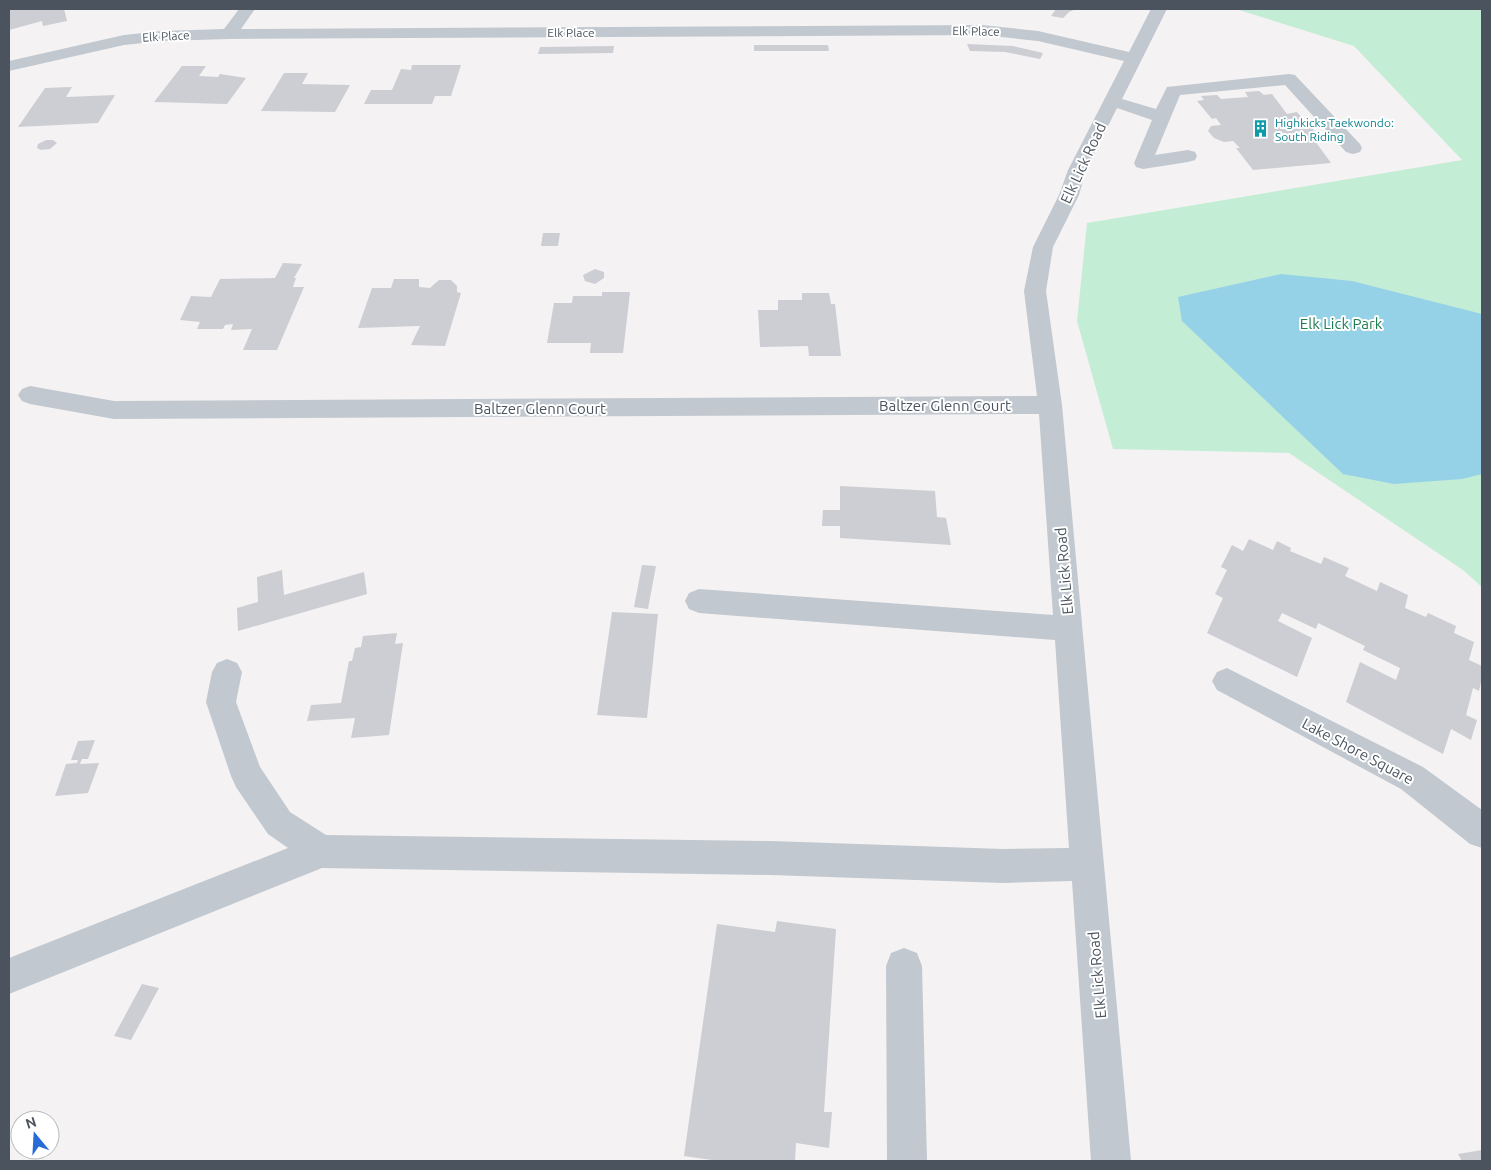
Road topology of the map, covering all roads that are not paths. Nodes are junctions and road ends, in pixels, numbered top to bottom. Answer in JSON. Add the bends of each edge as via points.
{"nodes":[{"id":1,"x":247,"y":9,"type":"edge"},
{"id":2,"x":1159,"y":9,"type":"edge"},
{"id":3,"x":229,"y":34,"type":"junction"},
{"id":4,"x":1134,"y":58,"type":"junction"},
{"id":5,"x":9,"y":66,"type":"edge"},
{"id":6,"x":1112,"y":101,"type":"junction"},
{"id":7,"x":1162,"y":116,"type":"junction"},
{"id":8,"x":1352,"y":148,"type":"dead end"},
{"id":9,"x":1188,"y":156,"type":"dead end"},
{"id":10,"x":30,"y":395,"type":"dead end"},
{"id":11,"x":1050,"y":405,"type":"junction"},
{"id":12,"x":699,"y":601,"type":"dead end"},
{"id":13,"x":1069,"y":630,"type":"junction"},
{"id":14,"x":227,"y":672,"type":"dead end"},
{"id":15,"x":1227,"y":681,"type":"dead end"},
{"id":16,"x":1482,"y":832,"type":"edge"},
{"id":17,"x":322,"y":850,"type":"junction"},
{"id":18,"x":1088,"y":864,"type":"junction"},
{"id":19,"x":904,"y":966,"type":"dead end"},
{"id":20,"x":9,"y":976,"type":"edge"},
{"id":21,"x":907,"y":1161,"type":"edge"},
{"id":22,"x":1111,"y":1161,"type":"edge"}],
"edges":[{"from":1,"to":3,"type":"street"},
{"from":2,"to":4,"type":"street","name":"Elk Lick Road"},
{"from":3,"to":4,"type":"street","name":"Elk Place","via":[[982,30],[1038,36]]},
{"from":3,"to":5,"type":"street","name":"Elk Place","via":[[139,38]]},
{"from":4,"to":6,"type":"street","name":"Elk Lick Road"},
{"from":6,"to":7,"type":"street"},
{"from":6,"to":11,"type":"street","name":"Elk Lick Road","via":[[1043,247],[1035,291]]},
{"from":7,"to":8,"type":"street","via":[[1173,91],[1289,79]]},
{"from":7,"to":9,"type":"street","via":[[1144,163]]},
{"from":10,"to":11,"type":"street","name":"Baltzer Glenn Court","via":[[114,410]]},
{"from":11,"to":13,"type":"street","name":"Elk Lick Road"},
{"from":12,"to":13,"type":"street"},
{"from":13,"to":18,"type":"street","name":"Elk Lick Road"},
{"from":14,"to":17,"type":"street","via":[[221,702],[247,776],[279,823]]},
{"from":15,"to":16,"type":"street","name":"Lake Shore Square","via":[[1412,778]]},
{"from":17,"to":18,"type":"street","via":[[761,857],[1003,866]]},
{"from":17,"to":20,"type":"street"},
{"from":18,"to":22,"type":"street","name":"Elk Lick Road"},
{"from":19,"to":21,"type":"street"}]}
